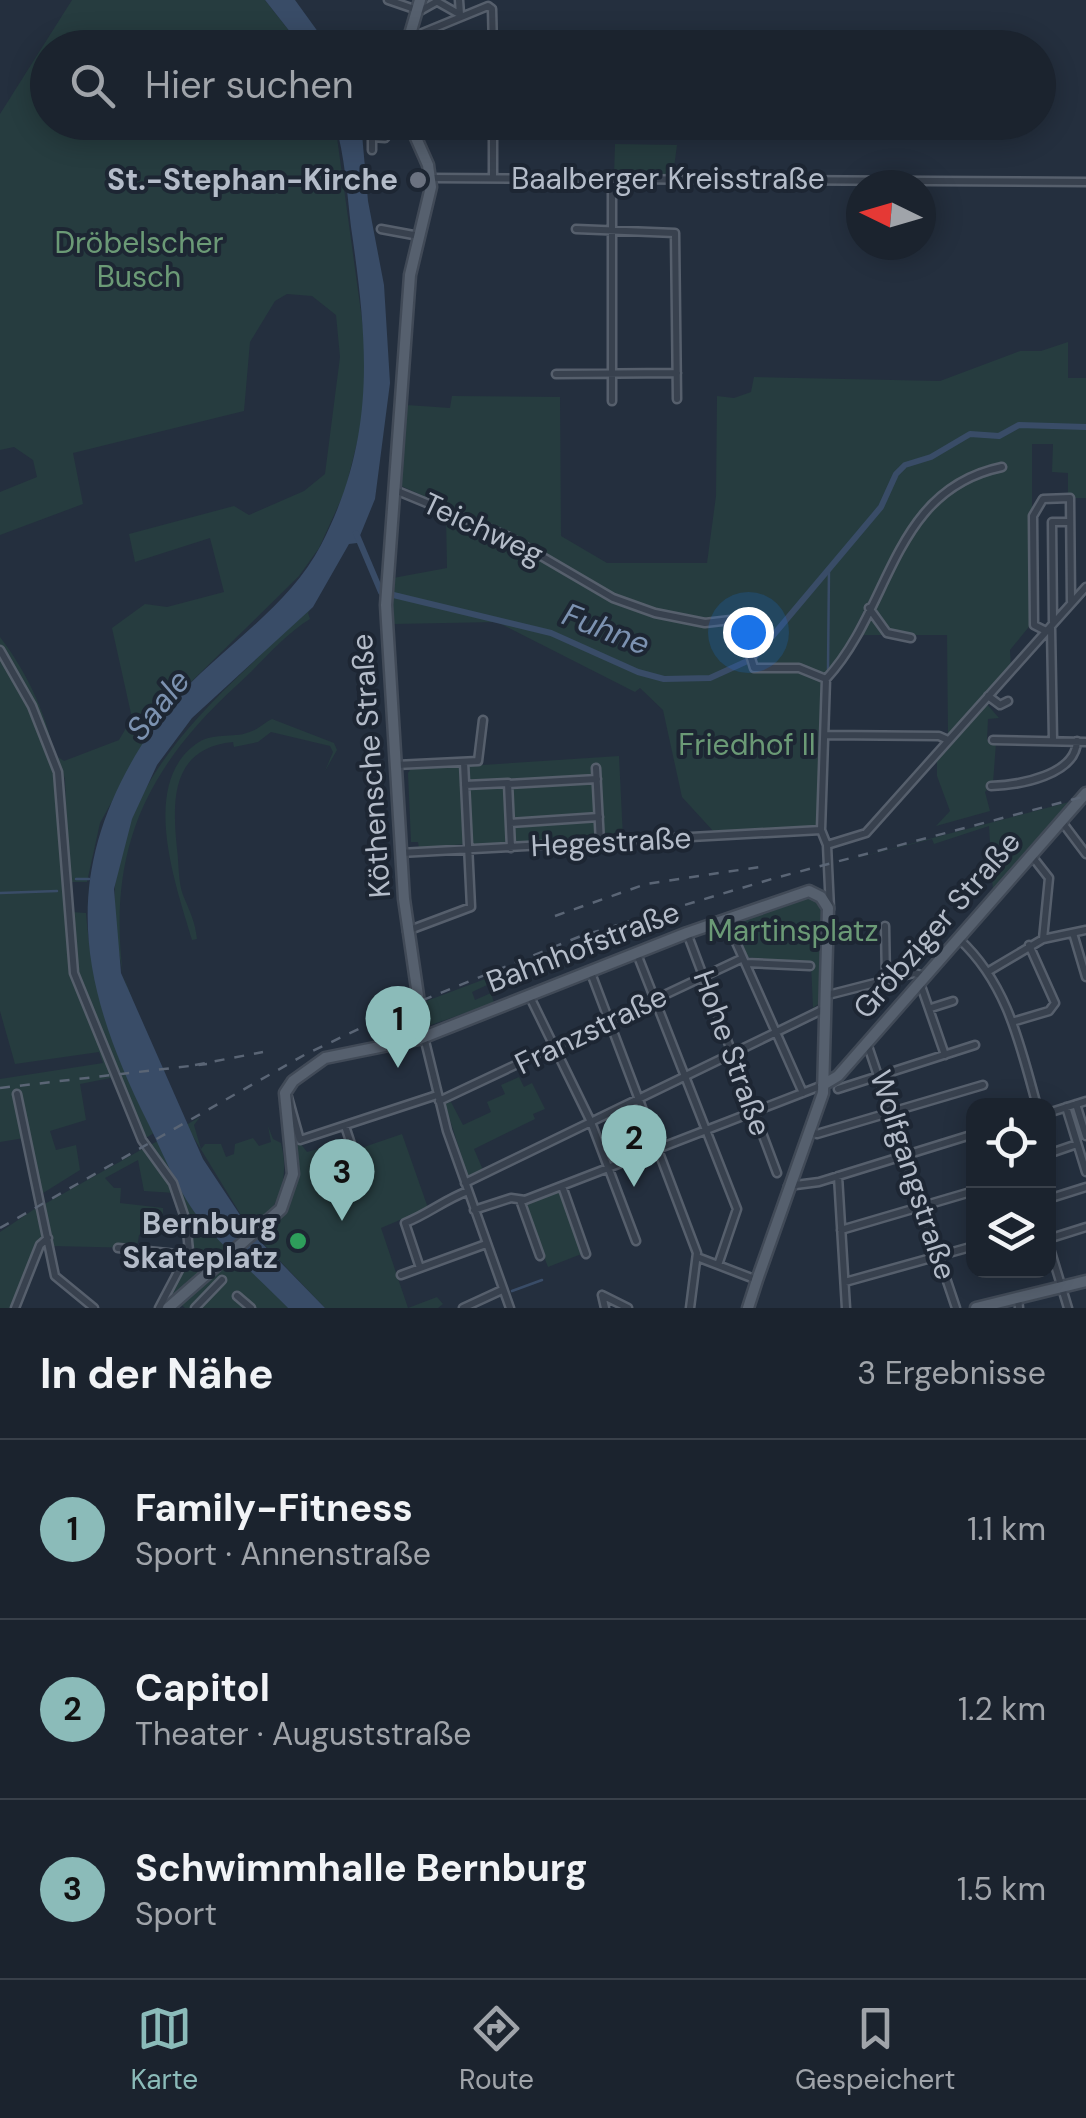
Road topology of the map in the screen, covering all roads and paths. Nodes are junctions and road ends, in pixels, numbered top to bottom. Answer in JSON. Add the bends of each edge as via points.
{"nodes":[{"id":1,"x":388,"y":0,"type":"edge"},
{"id":2,"x":459,"y":0,"type":"edge"},
{"id":3,"x":436,"y":1,"type":"edge"},
{"id":4,"x":418,"y":5,"type":"edge"},
{"id":5,"x":460,"y":15,"type":"junction"},
{"id":6,"x":411,"y":30,"type":"edge"},
{"id":7,"x":434,"y":30,"type":"edge"},
{"id":8,"x":492,"y":30,"type":"edge"},
{"id":9,"x":372,"y":140,"type":"edge"},
{"id":10,"x":416,"y":140,"type":"edge"},
{"id":11,"x":493,"y":140,"type":"edge"},
{"id":12,"x":372,"y":150,"type":"dead end"},
{"id":13,"x":431,"y":178,"type":"junction"},
{"id":14,"x":493,"y":178,"type":"junction"},
{"id":15,"x":612,"y":180,"type":"junction"},
{"id":16,"x":1086,"y":182,"type":"edge"},
{"id":17,"x":381,"y":228,"type":"dead end"},
{"id":18,"x":576,"y":229,"type":"dead end"},
{"id":19,"x":612,"y":229,"type":"junction"},
{"id":20,"x":419,"y":236,"type":"junction"},
{"id":21,"x":677,"y":373,"type":"junction"},
{"id":22,"x":556,"y":374,"type":"dead end"},
{"id":23,"x":612,"y":374,"type":"junction"},
{"id":24,"x":677,"y":399,"type":"dead end"},
{"id":25,"x":612,"y":401,"type":"dead end"},
{"id":26,"x":1002,"y":467,"type":"dead end"},
{"id":27,"x":394,"y":490,"type":"junction"},
{"id":28,"x":1070,"y":522,"type":"junction"},
{"id":29,"x":1086,"y":587,"type":"edge"},
{"id":30,"x":1072,"y":602,"type":"junction"},
{"id":31,"x":869,"y":608,"type":"junction"},
{"id":32,"x":1050,"y":627,"type":"junction"},
{"id":33,"x":911,"y":638,"type":"dead end"},
{"id":34,"x":0,"y":650,"type":"edge"},
{"id":35,"x":826,"y":679,"type":"junction"},
{"id":36,"x":988,"y":696,"type":"junction"},
{"id":37,"x":1008,"y":701,"type":"dead end"},
{"id":38,"x":483,"y":720,"type":"dead end"},
{"id":39,"x":825,"y":736,"type":"junction"},
{"id":40,"x":948,"y":740,"type":"junction"},
{"id":41,"x":993,"y":740,"type":"dead end"},
{"id":42,"x":1053,"y":740,"type":"junction"},
{"id":43,"x":1081,"y":742,"type":"edge"},
{"id":44,"x":464,"y":762,"type":"junction"},
{"id":45,"x":396,"y":765,"type":"junction"},
{"id":46,"x":596,"y":768,"type":"dead end"},
{"id":47,"x":597,"y":779,"type":"junction"},
{"id":48,"x":508,"y":784,"type":"junction"},
{"id":49,"x":465,"y":785,"type":"junction"},
{"id":50,"x":992,"y":786,"type":"dead end"},
{"id":51,"x":1086,"y":793,"type":"edge"},
{"id":52,"x":599,"y":818,"type":"junction"},
{"id":53,"x":1061,"y":822,"type":"junction"},
{"id":54,"x":510,"y":823,"type":"junction"},
{"id":55,"x":821,"y":830,"type":"junction"},
{"id":56,"x":600,"y":843,"type":"junction"},
{"id":57,"x":827,"y":846,"type":"junction"},
{"id":58,"x":512,"y":848,"type":"junction"},
{"id":59,"x":469,"y":850,"type":"junction"},
{"id":60,"x":400,"y":853,"type":"junction"},
{"id":61,"x":1086,"y":854,"type":"edge"},
{"id":62,"x":1031,"y":855,"type":"junction"},
{"id":63,"x":829,"y":877,"type":"junction"},
{"id":64,"x":819,"y":895,"type":"junction"},
{"id":65,"x":726,"y":919,"type":"junction"},
{"id":66,"x":885,"y":926,"type":"dead end"},
{"id":67,"x":1086,"y":930,"type":"edge"},
{"id":68,"x":407,"y":931,"type":"junction"},
{"id":69,"x":687,"y":933,"type":"junction"},
{"id":70,"x":1074,"y":933,"type":"junction"},
{"id":71,"x":828,"y":934,"type":"junction"},
{"id":72,"x":958,"y":939,"type":"junction"},
{"id":73,"x":1043,"y":939,"type":"junction"},
{"id":74,"x":1029,"y":945,"type":"junction"},
{"id":75,"x":637,"y":954,"type":"junction"},
{"id":76,"x":744,"y":960,"type":"junction"},
{"id":77,"x":810,"y":966,"type":"dead end"},
{"id":78,"x":989,"y":971,"type":"junction"},
{"id":79,"x":591,"y":973,"type":"junction"},
{"id":80,"x":704,"y":976,"type":"junction"},
{"id":81,"x":1086,"y":977,"type":"edge"},
{"id":82,"x":886,"y":980,"type":"junction"},
{"id":83,"x":923,"y":980,"type":"junction"},
{"id":84,"x":829,"y":992,"type":"junction"},
{"id":85,"x":529,"y":994,"type":"junction"},
{"id":86,"x":656,"y":1000,"type":"junction"},
{"id":87,"x":954,"y":1001,"type":"dead end"},
{"id":88,"x":931,"y":1008,"type":"junction"},
{"id":89,"x":827,"y":1013,"type":"junction"},
{"id":90,"x":610,"y":1022,"type":"junction"},
{"id":91,"x":1012,"y":1022,"type":"junction"},
{"id":92,"x":776,"y":1032,"type":"junction"},
{"id":93,"x":424,"y":1038,"type":"junction"},
{"id":94,"x":867,"y":1043,"type":"junction"},
{"id":95,"x":975,"y":1045,"type":"dead end"},
{"id":96,"x":554,"y":1048,"type":"junction"},
{"id":97,"x":732,"y":1052,"type":"junction"},
{"id":98,"x":945,"y":1055,"type":"junction"},
{"id":99,"x":880,"y":1075,"type":"junction"},
{"id":100,"x":686,"y":1076,"type":"junction"},
{"id":101,"x":823,"y":1085,"type":"junction"},
{"id":102,"x":983,"y":1086,"type":"dead end"},
{"id":103,"x":838,"y":1089,"type":"dead end"},
{"id":104,"x":286,"y":1090,"type":"junction"},
{"id":105,"x":805,"y":1092,"type":"junction"},
{"id":106,"x":17,"y":1094,"type":"dead end"},
{"id":107,"x":639,"y":1097,"type":"junction"},
{"id":108,"x":438,"y":1098,"type":"junction"},
{"id":109,"x":1035,"y":1098,"type":"edge"},
{"id":110,"x":821,"y":1100,"type":"junction"},
{"id":111,"x":1086,"y":1101,"type":"edge"},
{"id":112,"x":1076,"y":1104,"type":"junction"},
{"id":113,"x":1066,"y":1107,"type":"junction"},
{"id":114,"x":1056,"y":1110,"type":"edge"},
{"id":115,"x":754,"y":1112,"type":"junction"},
{"id":116,"x":892,"y":1112,"type":"junction"},
{"id":117,"x":591,"y":1122,"type":"junction"},
{"id":118,"x":344,"y":1126,"type":"junction"},
{"id":119,"x":706,"y":1131,"type":"junction"},
{"id":120,"x":810,"y":1132,"type":"junction"},
{"id":121,"x":966,"y":1136,"type":"edge"},
{"id":122,"x":1086,"y":1136,"type":"edge"},
{"id":123,"x":351,"y":1144,"type":"dead end"},
{"id":124,"x":1077,"y":1144,"type":"junction"},
{"id":125,"x":658,"y":1150,"type":"junction"},
{"id":126,"x":1056,"y":1150,"type":"edge"},
{"id":127,"x":906,"y":1155,"type":"junction"},
{"id":128,"x":608,"y":1169,"type":"junction"},
{"id":129,"x":1086,"y":1172,"type":"edge"},
{"id":130,"x":777,"y":1173,"type":"dead end"},
{"id":131,"x":838,"y":1176,"type":"junction"},
{"id":132,"x":562,"y":1186,"type":"junction"},
{"id":133,"x":788,"y":1186,"type":"junction"},
{"id":134,"x":466,"y":1187,"type":"junction"},
{"id":135,"x":1086,"y":1187,"type":"edge"},
{"id":136,"x":966,"y":1193,"type":"edge"},
{"id":137,"x":1056,"y":1196,"type":"edge"},
{"id":138,"x":520,"y":1200,"type":"junction"},
{"id":139,"x":922,"y":1206,"type":"junction"},
{"id":140,"x":474,"y":1210,"type":"junction"},
{"id":141,"x":1086,"y":1227,"type":"edge"},
{"id":142,"x":842,"y":1230,"type":"junction"},
{"id":143,"x":1056,"y":1237,"type":"edge"},
{"id":144,"x":48,"y":1238,"type":"junction"},
{"id":145,"x":636,"y":1241,"type":"dead end"},
{"id":146,"x":486,"y":1244,"type":"junction"},
{"id":147,"x":118,"y":1248,"type":"dead end"},
{"id":148,"x":966,"y":1248,"type":"edge"},
{"id":149,"x":586,"y":1254,"type":"dead end"},
{"id":150,"x":938,"y":1254,"type":"junction"},
{"id":151,"x":187,"y":1255,"type":"junction"},
{"id":152,"x":540,"y":1256,"type":"dead end"},
{"id":153,"x":697,"y":1257,"type":"junction"},
{"id":154,"x":718,"y":1265,"type":"junction"},
{"id":155,"x":1056,"y":1267,"type":"edge"},
{"id":156,"x":420,"y":1268,"type":"junction"},
{"id":157,"x":401,"y":1275,"type":"dead end"},
{"id":158,"x":222,"y":1280,"type":"dead end"},
{"id":159,"x":757,"y":1280,"type":"junction"},
{"id":160,"x":1086,"y":1281,"type":"edge"},
{"id":161,"x":845,"y":1282,"type":"junction"},
{"id":162,"x":1062,"y":1287,"type":"junction"},
{"id":163,"x":502,"y":1290,"type":"junction"},
{"id":164,"x":237,"y":1296,"type":"dead end"},
{"id":165,"x":1018,"y":1303,"type":"edge"},
{"id":166,"x":15,"y":1308,"type":"edge"},
{"id":167,"x":94,"y":1308,"type":"edge"},
{"id":168,"x":158,"y":1308,"type":"edge"},
{"id":169,"x":168,"y":1308,"type":"edge"},
{"id":170,"x":195,"y":1308,"type":"edge"},
{"id":171,"x":251,"y":1308,"type":"edge"},
{"id":172,"x":463,"y":1308,"type":"edge"},
{"id":173,"x":510,"y":1308,"type":"edge"},
{"id":174,"x":605,"y":1308,"type":"edge"},
{"id":175,"x":628,"y":1308,"type":"edge"},
{"id":176,"x":690,"y":1308,"type":"edge"},
{"id":177,"x":748,"y":1308,"type":"edge"},
{"id":178,"x":846,"y":1308,"type":"edge"},
{"id":179,"x":956,"y":1308,"type":"edge"},
{"id":180,"x":976,"y":1308,"type":"edge"},
{"id":181,"x":1068,"y":1308,"type":"edge"}],
"edges":[{"from":1,"to":4,"type":"street"},
{"from":2,"to":5,"type":"street"},
{"from":3,"to":4,"type":"street"},
{"from":3,"to":5,"type":"street"},
{"from":4,"to":6,"type":"main road"},
{"from":5,"to":7,"type":"street"},
{"from":5,"to":8,"type":"street","via":[[492,9]]},
{"from":9,"to":12,"type":"street"},
{"from":10,"to":13,"type":"main road"},
{"from":11,"to":14,"type":"street"},
{"from":13,"to":14,"type":"street","name":"Baalberger Kreisstraße"},
{"from":13,"to":20,"type":"main road","name":"Köthensche Straße"},
{"from":14,"to":15,"type":"street","name":"Baalberger Kreisstraße"},
{"from":15,"to":16,"type":"street","name":"Baalberger Kreisstraße"},
{"from":15,"to":19,"type":"street"},
{"from":17,"to":20,"type":"street"},
{"from":18,"to":19,"type":"street"},
{"from":19,"to":21,"type":"street","via":[[666,229],[677,237]]},
{"from":19,"to":23,"type":"street"},
{"from":20,"to":27,"type":"main road","name":"Köthensche Straße","via":[[410,274]]},
{"from":21,"to":23,"type":"street"},
{"from":21,"to":24,"type":"street"},
{"from":22,"to":23,"type":"street"},
{"from":23,"to":25,"type":"street"},
{"from":26,"to":31,"type":"street","via":[[960,480],[932,502]]},
{"from":27,"to":35,"type":"street","name":"Teichweg","via":[[507,536],[613,598],[705,623],[738,620],[754,668],[799,668]]},
{"from":27,"to":45,"type":"main road","name":"Köthensche Straße","via":[[386,595]]},
{"from":28,"to":30,"type":"street"},
{"from":28,"to":32,"type":"street","via":[[1052,522]]},
{"from":28,"to":32,"type":"street","via":[[1070,498],[1043,499],[1033,516],[1034,625]]},
{"from":29,"to":30,"type":"street"},
{"from":30,"to":32,"type":"street"},
{"from":31,"to":33,"type":"street","via":[[886,633]]},
{"from":31,"to":35,"type":"street"},
{"from":32,"to":36,"type":"street"},
{"from":32,"to":42,"type":"street"},
{"from":34,"to":151,"type":"street","via":[[58,772],[70,949],[142,1140],[173,1183],[188,1229]]},
{"from":35,"to":39,"type":"street"},
{"from":36,"to":37,"type":"street","via":[[1000,705]]},
{"from":36,"to":40,"type":"street"},
{"from":38,"to":44,"type":"street","via":[[480,760]]},
{"from":39,"to":40,"type":"street"},
{"from":39,"to":55,"type":"street"},
{"from":40,"to":57,"type":"street","via":[[866,834]]},
{"from":41,"to":42,"type":"street"},
{"from":42,"to":43,"type":"street"},
{"from":43,"to":50,"type":"street","via":[[1066,767]]},
{"from":44,"to":45,"type":"street"},
{"from":44,"to":49,"type":"street"},
{"from":45,"to":60,"type":"main road","name":"Köthensche Straße"},
{"from":46,"to":47,"type":"street"},
{"from":47,"to":48,"type":"street"},
{"from":47,"to":52,"type":"street"},
{"from":48,"to":49,"type":"street"},
{"from":48,"to":54,"type":"street"},
{"from":49,"to":59,"type":"street"},
{"from":51,"to":53,"type":"main road","name":"Gröbziger Straße"},
{"from":52,"to":54,"type":"street"},
{"from":52,"to":56,"type":"street"},
{"from":53,"to":61,"type":"street"},
{"from":53,"to":62,"type":"main road","name":"Gröbziger Straße"},
{"from":54,"to":58,"type":"street"},
{"from":55,"to":56,"type":"street","name":"Hegestraße"},
{"from":55,"to":57,"type":"street"},
{"from":56,"to":58,"type":"street","name":"Hegestraße"},
{"from":57,"to":63,"type":"street"},
{"from":58,"to":59,"type":"street","name":"Hegestraße"},
{"from":59,"to":60,"type":"street","name":"Hegestraße"},
{"from":59,"to":68,"type":"street","via":[[471,907]]},
{"from":60,"to":68,"type":"main road","name":"Köthensche Straße"},
{"from":62,"to":72,"type":"main road","name":"Gröbziger Straße"},
{"from":62,"to":73,"type":"street","via":[[1048,878]]},
{"from":63,"to":64,"type":"street"},
{"from":63,"to":71,"type":"street"},
{"from":64,"to":65,"type":"main road","name":"Bahnhofstraße","via":[[802,892]]},
{"from":64,"to":71,"type":"main road","via":[[828,908]]},
{"from":65,"to":69,"type":"main road","name":"Bahnhofstraße"},
{"from":65,"to":76,"type":"street"},
{"from":66,"to":82,"type":"street"},
{"from":67,"to":70,"type":"street"},
{"from":68,"to":93,"type":"main road","name":"Köthensche Straße"},
{"from":69,"to":75,"type":"main road","name":"Bahnhofstraße"},
{"from":69,"to":80,"type":"street","name":"Hohe Straße"},
{"from":70,"to":73,"type":"street"},
{"from":70,"to":81,"type":"street"},
{"from":71,"to":84,"type":"main road"},
{"from":72,"to":78,"type":"street"},
{"from":72,"to":83,"type":"main road","name":"Gröbziger Straße"},
{"from":73,"to":74,"type":"street"},
{"from":74,"to":78,"type":"street"},
{"from":74,"to":91,"type":"street","via":[[1055,1003],[1050,1011]]},
{"from":75,"to":79,"type":"main road","name":"Bahnhofstraße"},
{"from":75,"to":86,"type":"street"},
{"from":76,"to":77,"type":"street"},
{"from":76,"to":80,"type":"street","name":"Franzstraße"},
{"from":76,"to":92,"type":"street"},
{"from":78,"to":91,"type":"street"},
{"from":79,"to":85,"type":"main road","name":"Bahnhofstraße"},
{"from":79,"to":90,"type":"street"},
{"from":80,"to":86,"type":"street","name":"Franzstraße"},
{"from":80,"to":97,"type":"street","name":"Hohe Straße"},
{"from":82,"to":83,"type":"street","via":[[917,972]]},
{"from":82,"to":84,"type":"street"},
{"from":83,"to":88,"type":"street"},
{"from":83,"to":94,"type":"main road","name":"Gröbziger Straße"},
{"from":84,"to":89,"type":"main road"},
{"from":85,"to":93,"type":"main road","name":"Bahnhofstraße"},
{"from":85,"to":96,"type":"street"},
{"from":86,"to":90,"type":"street","name":"Franzstraße"},
{"from":86,"to":100,"type":"street"},
{"from":87,"to":88,"type":"street"},
{"from":88,"to":98,"type":"street"},
{"from":89,"to":92,"type":"street","via":[[815,1012]]},
{"from":89,"to":101,"type":"main road"},
{"from":90,"to":96,"type":"street","name":"Franzstraße"},
{"from":90,"to":107,"type":"street"},
{"from":91,"to":109,"type":"street"},
{"from":92,"to":97,"type":"street"},
{"from":92,"to":105,"type":"street"},
{"from":93,"to":104,"type":"main road","name":"Bahnhofstraße","via":[[335,1053]]},
{"from":93,"to":108,"type":"street"},
{"from":94,"to":99,"type":"street","name":"Wolfgangstraße"},
{"from":94,"to":101,"type":"main road","name":"Gröbziger Straße"},
{"from":95,"to":98,"type":"street"},
{"from":96,"to":108,"type":"street","name":"Franzstraße"},
{"from":96,"to":117,"type":"street"},
{"from":97,"to":100,"type":"street"},
{"from":97,"to":115,"type":"street","name":"Hohe Straße"},
{"from":98,"to":99,"type":"street"},
{"from":99,"to":103,"type":"street"},
{"from":99,"to":116,"type":"street","name":"Wolfgangstraße"},
{"from":100,"to":107,"type":"street"},
{"from":100,"to":119,"type":"street"},
{"from":101,"to":105,"type":"street"},
{"from":101,"to":110,"type":"main road"},
{"from":102,"to":116,"type":"street"},
{"from":104,"to":118,"type":"street","name":"Franzstraße","via":[[298,1138]]},
{"from":104,"to":169,"type":"main road","via":[[292,1180],[282,1209]]},
{"from":105,"to":110,"type":"street"},
{"from":105,"to":115,"type":"street"},
{"from":106,"to":144,"type":"street"},
{"from":107,"to":117,"type":"street"},
{"from":107,"to":125,"type":"street"},
{"from":108,"to":118,"type":"street","name":"Franzstraße"},
{"from":108,"to":134,"type":"street"},
{"from":110,"to":120,"type":"main road"},
{"from":111,"to":112,"type":"street"},
{"from":112,"to":113,"type":"street"},
{"from":112,"to":122,"type":"street"},
{"from":113,"to":114,"type":"street"},
{"from":113,"to":124,"type":"street"},
{"from":115,"to":119,"type":"street"},
{"from":115,"to":130,"type":"street","name":"Hohe Straße"},
{"from":116,"to":120,"type":"street"},
{"from":116,"to":127,"type":"street","name":"Wolfgangstraße"},
{"from":117,"to":128,"type":"street"},
{"from":117,"to":134,"type":"street"},
{"from":118,"to":123,"type":"street"},
{"from":119,"to":125,"type":"street"},
{"from":119,"to":154,"type":"street","via":[[737,1209]]},
{"from":120,"to":133,"type":"main road"},
{"from":121,"to":127,"type":"street"},
{"from":124,"to":126,"type":"street"},
{"from":124,"to":129,"type":"street"},
{"from":125,"to":128,"type":"street"},
{"from":125,"to":153,"type":"street"},
{"from":127,"to":131,"type":"street"},
{"from":127,"to":139,"type":"street","name":"Wolfgangstraße"},
{"from":128,"to":132,"type":"street"},
{"from":128,"to":145,"type":"street"},
{"from":131,"to":133,"type":"street"},
{"from":131,"to":142,"type":"street"},
{"from":132,"to":138,"type":"street"},
{"from":132,"to":149,"type":"street"},
{"from":133,"to":159,"type":"main road"},
{"from":134,"to":140,"type":"street"},
{"from":134,"to":156,"type":"street","via":[[406,1223]]},
{"from":135,"to":137,"type":"street"},
{"from":136,"to":139,"type":"street"},
{"from":138,"to":140,"type":"street"},
{"from":138,"to":152,"type":"street"},
{"from":139,"to":142,"type":"street"},
{"from":139,"to":150,"type":"street","name":"Wolfgangstraße"},
{"from":140,"to":146,"type":"street"},
{"from":141,"to":143,"type":"street"},
{"from":142,"to":161,"type":"street"},
{"from":144,"to":166,"type":"street"},
{"from":144,"to":167,"type":"street","via":[[55,1276]]},
{"from":146,"to":156,"type":"street"},
{"from":146,"to":163,"type":"street"},
{"from":147,"to":151,"type":"street"},
{"from":148,"to":150,"type":"street"},
{"from":150,"to":161,"type":"street"},
{"from":150,"to":179,"type":"street","name":"Wolfgangstraße"},
{"from":151,"to":168,"type":"street"},
{"from":153,"to":154,"type":"street"},
{"from":153,"to":176,"type":"street"},
{"from":154,"to":159,"type":"street"},
{"from":155,"to":162,"type":"street"},
{"from":156,"to":157,"type":"street"},
{"from":158,"to":170,"type":"street"},
{"from":159,"to":177,"type":"main road"},
{"from":160,"to":162,"type":"main road"},
{"from":161,"to":178,"type":"street"},
{"from":162,"to":165,"type":"main road"},
{"from":162,"to":181,"type":"street"},
{"from":163,"to":172,"type":"street"},
{"from":163,"to":173,"type":"street"},
{"from":164,"to":171,"type":"street"},
{"from":165,"to":180,"type":"main road"},
{"from":174,"to":175,"type":"street","via":[[602,1295]]}]}
